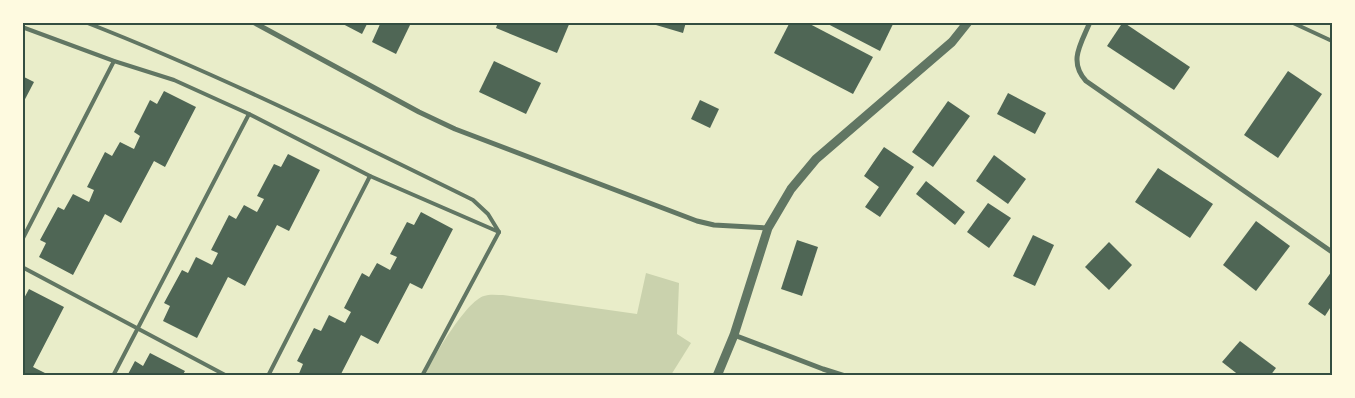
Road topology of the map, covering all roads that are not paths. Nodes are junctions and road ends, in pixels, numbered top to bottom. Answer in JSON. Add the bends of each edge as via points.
{"nodes":[{"id":1,"x":85,"y":22,"type":"edge"},
{"id":2,"x":253,"y":22,"type":"edge"},
{"id":3,"x":968,"y":22,"type":"edge"},
{"id":4,"x":1090,"y":22,"type":"edge"},
{"id":5,"x":1291,"y":22,"type":"edge"},
{"id":6,"x":22,"y":27,"type":"edge"},
{"id":7,"x":1332,"y":41,"type":"edge"},
{"id":8,"x":114,"y":61,"type":"junction"},
{"id":9,"x":249,"y":114,"type":"junction"},
{"id":10,"x":370,"y":176,"type":"junction"},
{"id":11,"x":768,"y":228,"type":"junction"},
{"id":12,"x":499,"y":232,"type":"junction"},
{"id":13,"x":22,"y":240,"type":"edge"},
{"id":14,"x":1332,"y":252,"type":"edge"},
{"id":15,"x":22,"y":267,"type":"edge"},
{"id":16,"x":137,"y":327,"type":"junction"},
{"id":17,"x":734,"y":335,"type":"junction"},
{"id":18,"x":112,"y":376,"type":"edge"},
{"id":19,"x":227,"y":376,"type":"edge"},
{"id":20,"x":268,"y":376,"type":"edge"},
{"id":21,"x":422,"y":376,"type":"edge"},
{"id":22,"x":717,"y":376,"type":"edge"},
{"id":23,"x":845,"y":376,"type":"edge"}],
"edges":[{"from":1,"to":12,"type":"lane","via":[[187,63],[473,200],[488,214]]},
{"from":2,"to":11,"type":"street","via":[[455,129],[697,221]]},
{"from":3,"to":11,"type":"street","via":[[952,42],[816,159],[791,189]]},
{"from":4,"to":14,"type":"street","via":[[1076,63],[1086,81]]},
{"from":5,"to":7,"type":"lane"},
{"from":6,"to":8,"type":"lane"},
{"from":8,"to":9,"type":"lane","via":[[174,80]]},
{"from":8,"to":13,"type":"lane"},
{"from":9,"to":10,"type":"lane"},
{"from":9,"to":16,"type":"lane"},
{"from":10,"to":12,"type":"lane"},
{"from":10,"to":20,"type":"lane"},
{"from":11,"to":17,"type":"street"},
{"from":12,"to":21,"type":"lane"},
{"from":15,"to":16,"type":"lane"},
{"from":16,"to":18,"type":"lane"},
{"from":16,"to":19,"type":"lane"},
{"from":17,"to":22,"type":"street"},
{"from":17,"to":23,"type":"street"}]}
